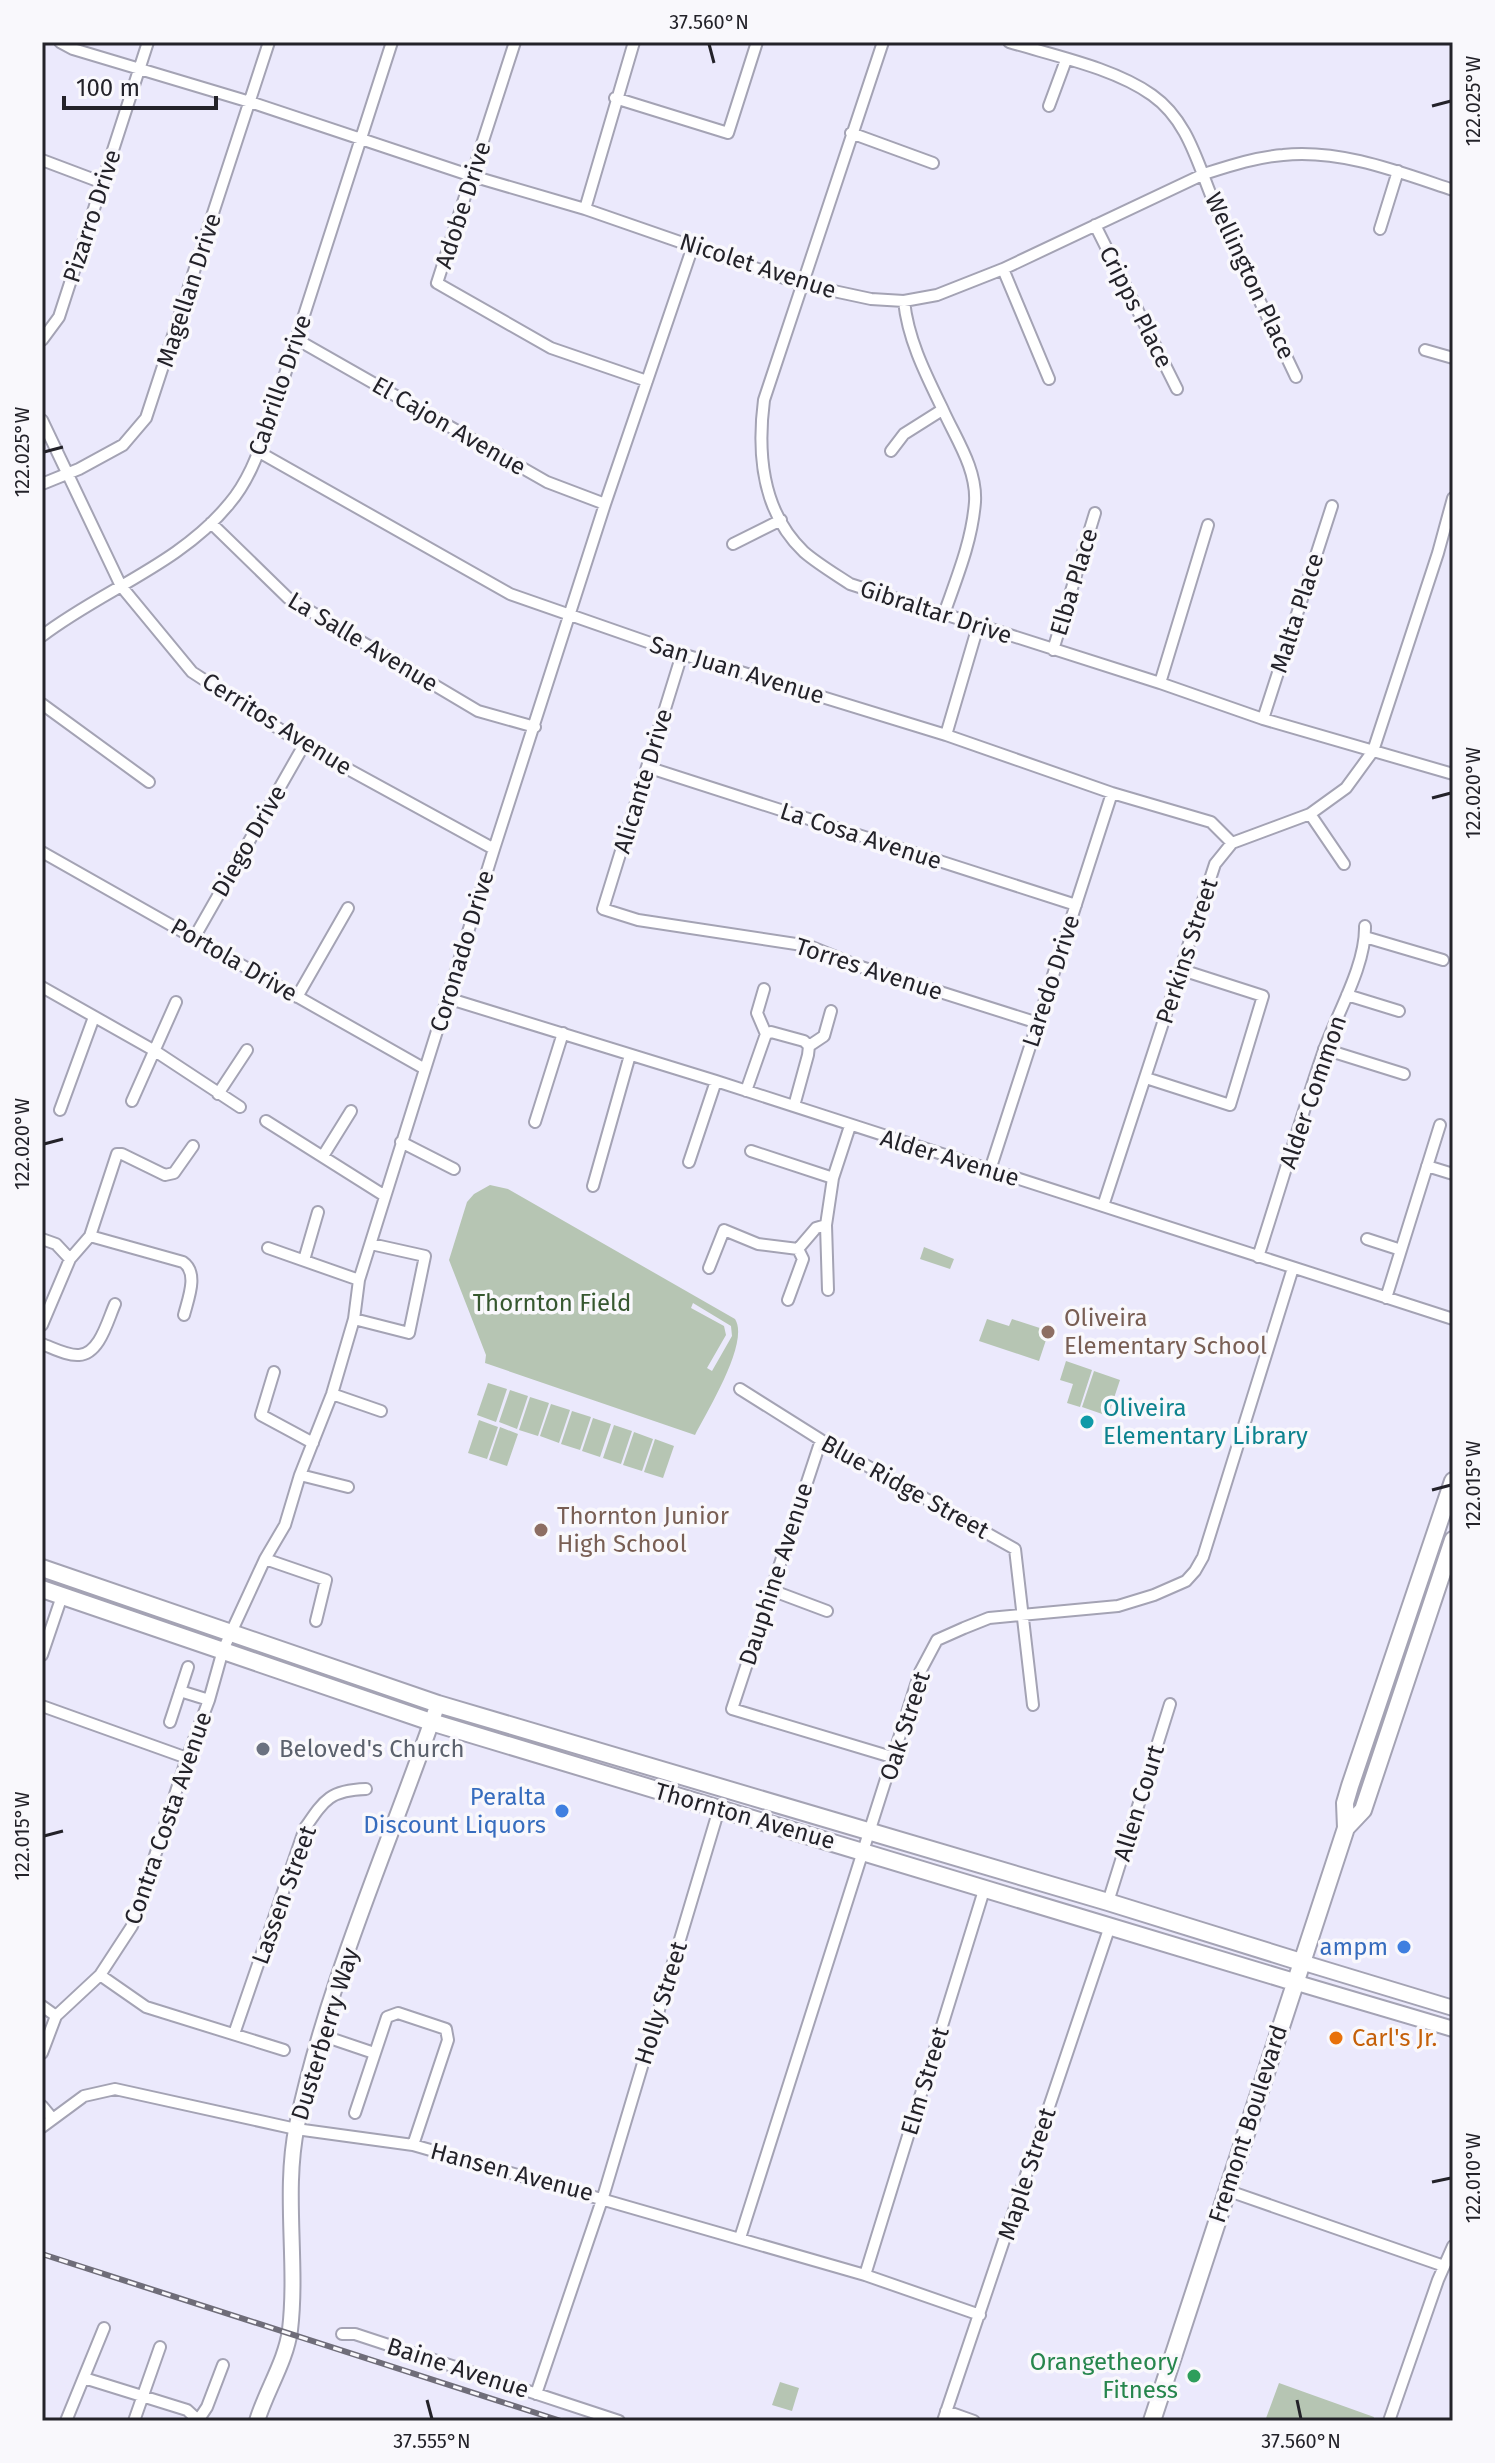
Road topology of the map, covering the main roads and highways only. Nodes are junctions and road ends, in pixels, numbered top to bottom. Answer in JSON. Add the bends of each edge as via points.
{"nodes":[{"id":1,"x":1453,"y":1481,"type":"edge"},
{"id":2,"x":1453,"y":1540,"type":"edge"},
{"id":3,"x":42,"y":1568,"type":"edge"},
{"id":4,"x":42,"y":1589,"type":"edge"},
{"id":5,"x":438,"y":1704,"type":"junction"},
{"id":6,"x":431,"y":1722,"type":"junction"},
{"id":7,"x":1346,"y":1828,"type":"junction"},
{"id":8,"x":1301,"y":1962,"type":"junction"},
{"id":9,"x":1294,"y":1982,"type":"junction"},
{"id":10,"x":1453,"y":2008,"type":"edge"},
{"id":11,"x":1453,"y":2029,"type":"edge"},
{"id":12,"x":260,"y":2417,"type":"edge"},
{"id":13,"x":1152,"y":2421,"type":"edge"}],
"edges":[{"from":1,"to":7,"type":"main road","name":"Fremont Boulevard","via":[[1350,1786]]},
{"from":2,"to":7,"type":"main road","name":"Fremont Boulevard","via":[[1363,1810]]},
{"from":3,"to":5,"type":"main road","name":"Thornton Avenue"},
{"from":4,"to":6,"type":"main road","name":"Thornton Avenue"},
{"from":5,"to":6,"type":"main road","name":"Dusterberry Way"},
{"from":5,"to":8,"type":"main road","name":"Thornton Avenue"},
{"from":6,"to":9,"type":"main road","name":"Thornton Avenue"},
{"from":6,"to":12,"type":"main road","name":"Dusterberry Way","via":[[321,2035],[296,2129],[290,2181],[294,2285],[289,2333]]},
{"from":7,"to":8,"type":"main road","name":"Fremont Boulevard"},
{"from":8,"to":9,"type":"main road","name":"Fremont Boulevard"},
{"from":8,"to":10,"type":"main road","name":"Thornton Avenue"},
{"from":9,"to":11,"type":"main road","name":"Thornton Avenue"},
{"from":9,"to":13,"type":"main road","name":"Fremont Boulevard"}]}
